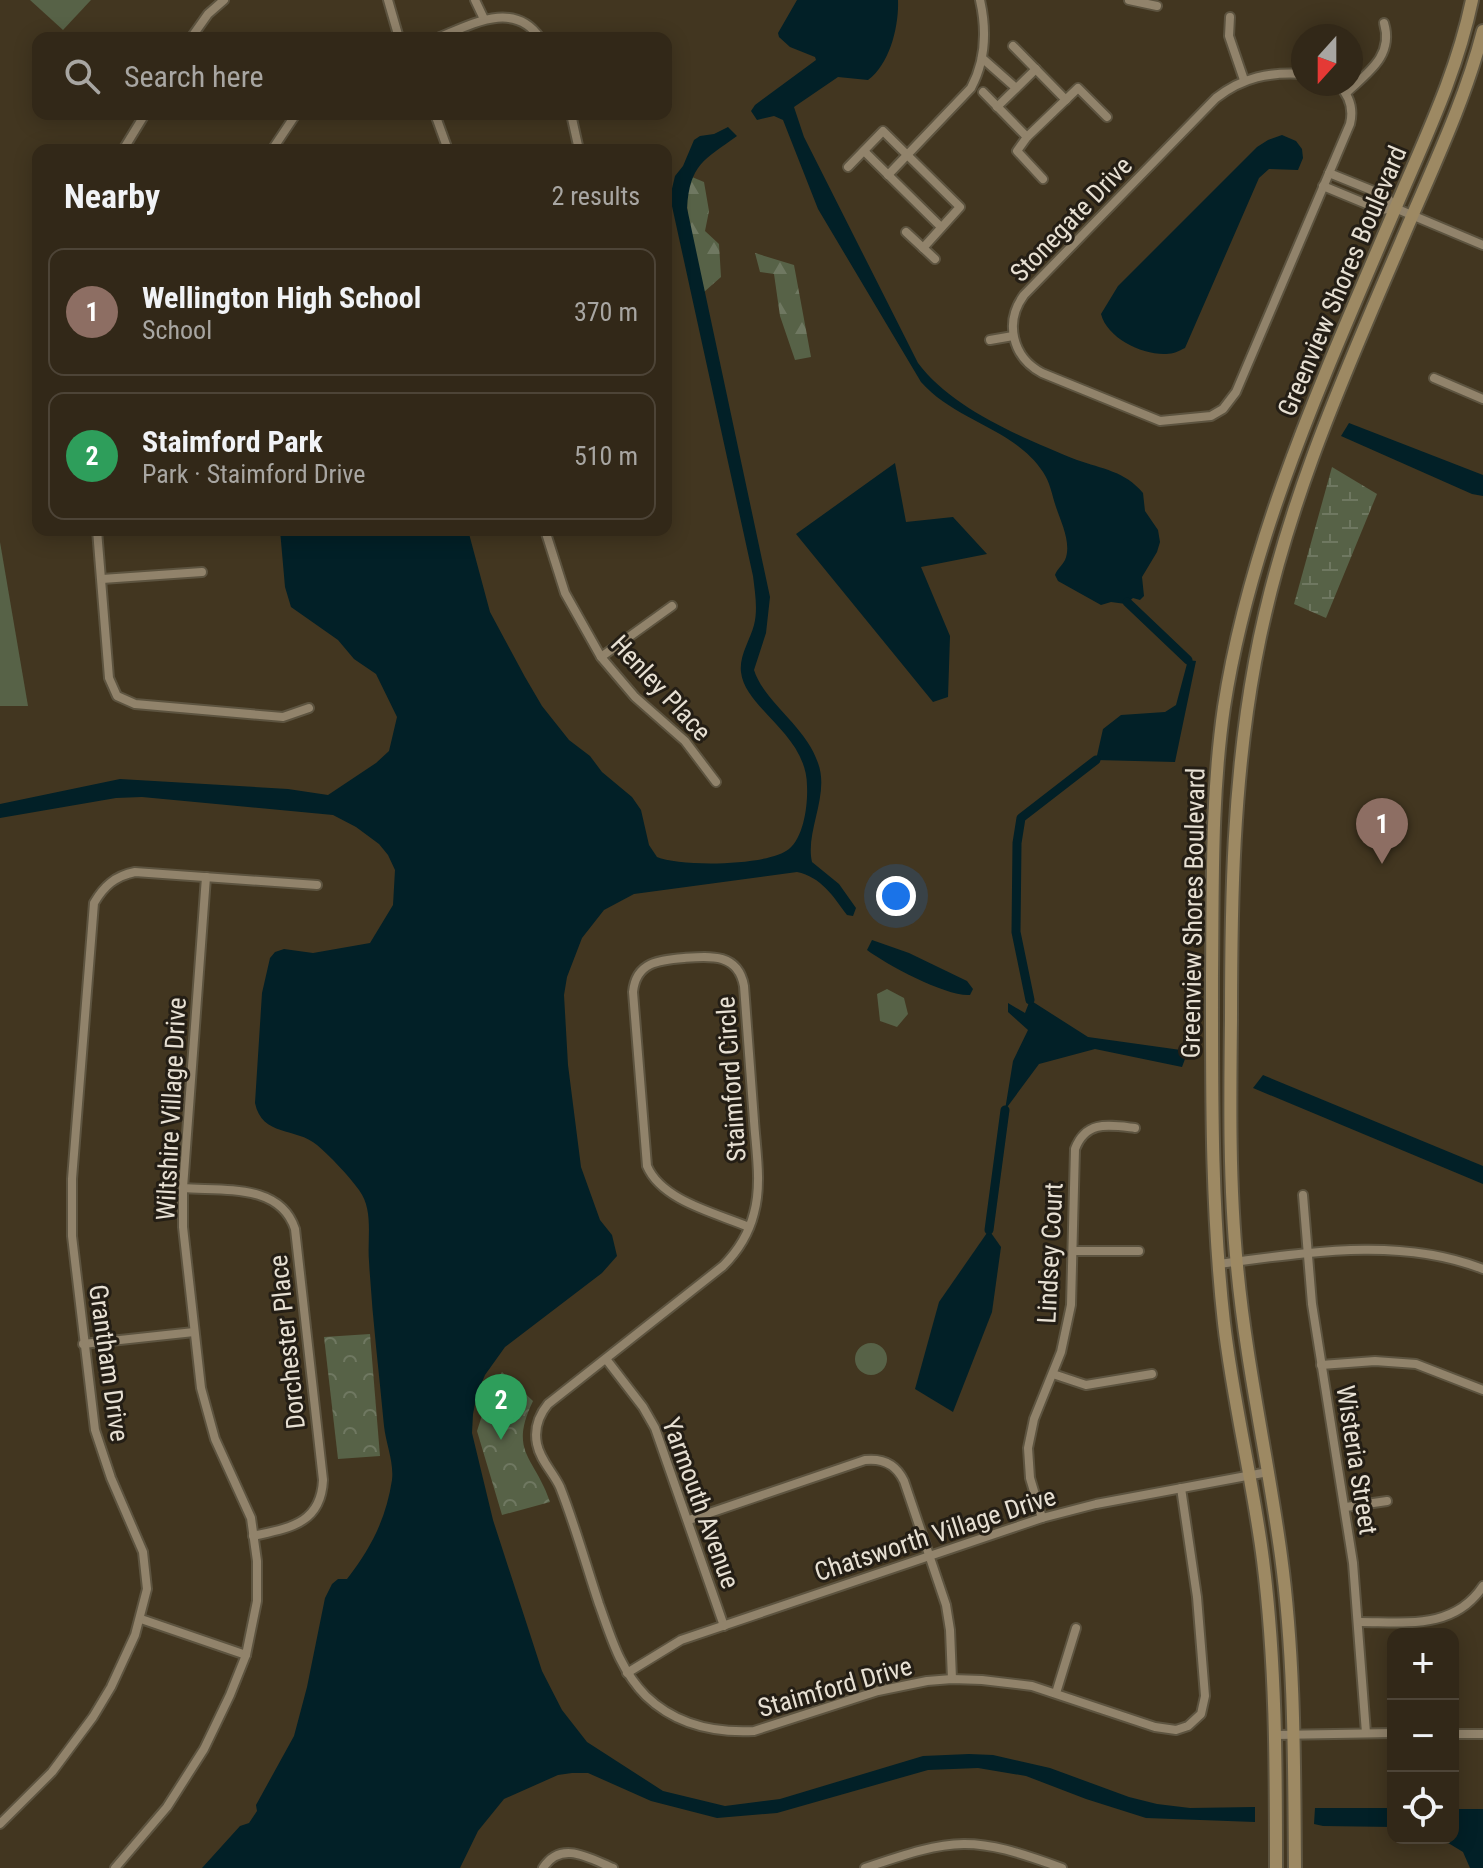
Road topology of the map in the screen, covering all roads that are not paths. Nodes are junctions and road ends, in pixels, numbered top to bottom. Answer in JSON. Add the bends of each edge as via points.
{"nodes":[{"id":1,"x":224,"y":0,"type":"edge"},
{"id":2,"x":388,"y":0,"type":"edge"},
{"id":3,"x":475,"y":0,"type":"edge"},
{"id":4,"x":980,"y":0,"type":"edge"},
{"id":5,"x":1129,"y":0,"type":"edge"},
{"id":6,"x":1472,"y":0,"type":"edge"},
{"id":7,"x":1157,"y":6,"type":"dead end"},
{"id":8,"x":1230,"y":17,"type":"dead end"},
{"id":9,"x":484,"y":19,"type":"junction"},
{"id":10,"x":1384,"y":23,"type":"dead end"},
{"id":11,"x":1483,"y":31,"type":"edge"},
{"id":12,"x":195,"y":32,"type":"edge"},
{"id":13,"x":397,"y":32,"type":"edge"},
{"id":14,"x":453,"y":32,"type":"edge"},
{"id":15,"x":535,"y":32,"type":"edge"},
{"id":16,"x":1013,"y":46,"type":"dead end"},
{"id":17,"x":982,"y":58,"type":"junction"},
{"id":18,"x":1036,"y":69,"type":"junction"},
{"id":19,"x":1291,"y":74,"type":"edge"},
{"id":20,"x":1363,"y":76,"type":"edge"},
{"id":21,"x":1244,"y":80,"type":"junction"},
{"id":22,"x":1016,"y":88,"type":"junction"},
{"id":23,"x":983,"y":92,"type":"dead end"},
{"id":24,"x":1347,"y":96,"type":"edge"},
{"id":25,"x":1066,"y":100,"type":"junction"},
{"id":26,"x":997,"y":107,"type":"junction"},
{"id":27,"x":1107,"y":117,"type":"dead end"},
{"id":28,"x":141,"y":120,"type":"edge"},
{"id":29,"x":292,"y":120,"type":"edge"},
{"id":30,"x":437,"y":120,"type":"edge"},
{"id":31,"x":572,"y":120,"type":"edge"},
{"id":32,"x":1027,"y":137,"type":"junction"},
{"id":33,"x":127,"y":144,"type":"edge"},
{"id":34,"x":276,"y":144,"type":"edge"},
{"id":35,"x":446,"y":144,"type":"edge"},
{"id":36,"x":578,"y":144,"type":"edge"},
{"id":37,"x":864,"y":151,"type":"junction"},
{"id":38,"x":908,"y":155,"type":"junction"},
{"id":39,"x":848,"y":167,"type":"dead end"},
{"id":40,"x":1329,"y":173,"type":"junction"},
{"id":41,"x":888,"y":175,"type":"junction"},
{"id":42,"x":1043,"y":179,"type":"dead end"},
{"id":43,"x":1323,"y":186,"type":"junction"},
{"id":44,"x":1395,"y":208,"type":"junction"},
{"id":45,"x":1412,"y":216,"type":"junction"},
{"id":46,"x":941,"y":227,"type":"junction"},
{"id":47,"x":906,"y":232,"type":"dead end"},
{"id":48,"x":1483,"y":245,"type":"edge"},
{"id":49,"x":923,"y":248,"type":"junction"},
{"id":50,"x":935,"y":259,"type":"dead end"},
{"id":51,"x":1013,"y":336,"type":"junction"},
{"id":52,"x":990,"y":340,"type":"dead end"},
{"id":53,"x":1434,"y":378,"type":"dead end"},
{"id":54,"x":1483,"y":399,"type":"edge"},
{"id":55,"x":98,"y":536,"type":"edge"},
{"id":56,"x":547,"y":536,"type":"edge"},
{"id":57,"x":202,"y":572,"type":"dead end"},
{"id":58,"x":102,"y":579,"type":"junction"},
{"id":59,"x":672,"y":606,"type":"dead end"},
{"id":60,"x":601,"y":657,"type":"junction"},
{"id":61,"x":309,"y":708,"type":"dead end"},
{"id":62,"x":716,"y":782,"type":"dead end"},
{"id":63,"x":206,"y":877,"type":"junction"},
{"id":64,"x":317,"y":885,"type":"dead end"},
{"id":65,"x":1213,"y":938,"type":"junction"},
{"id":66,"x":1231,"y":939,"type":"junction"},
{"id":67,"x":1135,"y":1128,"type":"dead end"},
{"id":68,"x":183,"y":1188,"type":"junction"},
{"id":69,"x":1303,"y":1195,"type":"dead end"},
{"id":70,"x":749,"y":1227,"type":"junction"},
{"id":71,"x":1074,"y":1251,"type":"junction"},
{"id":72,"x":1139,"y":1251,"type":"dead end"},
{"id":73,"x":1307,"y":1255,"type":"junction"},
{"id":74,"x":1236,"y":1261,"type":"junction"},
{"id":75,"x":1218,"y":1264,"type":"junction"},
{"id":76,"x":1483,"y":1269,"type":"edge"},
{"id":77,"x":194,"y":1332,"type":"junction"},
{"id":78,"x":83,"y":1344,"type":"junction"},
{"id":79,"x":606,"y":1359,"type":"junction"},
{"id":80,"x":1321,"y":1365,"type":"junction"},
{"id":81,"x":1053,"y":1374,"type":"junction"},
{"id":82,"x":1152,"y":1374,"type":"dead end"},
{"id":83,"x":1483,"y":1390,"type":"edge"},
{"id":84,"x":1268,"y":1472,"type":"junction"},
{"id":85,"x":1250,"y":1476,"type":"junction"},
{"id":86,"x":1181,"y":1488,"type":"junction"},
{"id":87,"x":1387,"y":1501,"type":"dead end"},
{"id":88,"x":1346,"y":1507,"type":"junction"},
{"id":89,"x":1042,"y":1518,"type":"junction"},
{"id":90,"x":689,"y":1520,"type":"junction"},
{"id":91,"x":253,"y":1536,"type":"junction"},
{"id":92,"x":929,"y":1556,"type":"junction"},
{"id":93,"x":1483,"y":1586,"type":"edge"},
{"id":94,"x":141,"y":1619,"type":"junction"},
{"id":95,"x":1360,"y":1622,"type":"junction"},
{"id":96,"x":724,"y":1626,"type":"junction"},
{"id":97,"x":1076,"y":1628,"type":"dead end"},
{"id":98,"x":246,"y":1655,"type":"junction"},
{"id":99,"x":627,"y":1673,"type":"junction"},
{"id":100,"x":952,"y":1679,"type":"junction"},
{"id":101,"x":1056,"y":1693,"type":"junction"},
{"id":102,"x":1366,"y":1733,"type":"junction"},
{"id":103,"x":1387,"y":1733,"type":"edge"},
{"id":104,"x":1459,"y":1734,"type":"edge"},
{"id":105,"x":1483,"y":1734,"type":"edge"},
{"id":106,"x":1276,"y":1735,"type":"junction"},
{"id":107,"x":1294,"y":1735,"type":"junction"},
{"id":108,"x":0,"y":1824,"type":"edge"},
{"id":109,"x":115,"y":1868,"type":"edge"},
{"id":110,"x":543,"y":1868,"type":"edge"},
{"id":111,"x":613,"y":1868,"type":"edge"},
{"id":112,"x":865,"y":1868,"type":"edge"},
{"id":113,"x":1062,"y":1868,"type":"edge"},
{"id":114,"x":1276,"y":1868,"type":"edge"},
{"id":115,"x":1295,"y":1868,"type":"edge"}],
"edges":[{"from":1,"to":12,"type":"street"},
{"from":2,"to":13,"type":"street"},
{"from":3,"to":9,"type":"street"},
{"from":4,"to":17,"type":"street","via":[[985,26]]},
{"from":5,"to":7,"type":"street"},
{"from":6,"to":44,"type":"street","name":"Greenview Shores Boulevard","via":[[1444,98]]},
{"from":8,"to":21,"type":"street","via":[[1229,36]]},
{"from":9,"to":14,"type":"street"},
{"from":9,"to":15,"type":"street","via":[[519,19]]},
{"from":10,"to":20,"type":"street","via":[[1383,55]]},
{"from":11,"to":45,"type":"street","name":"Greenview Shores Boulevard"},
{"from":16,"to":18,"type":"street"},
{"from":17,"to":22,"type":"street"},
{"from":17,"to":38,"type":"street","via":[[971,88]]},
{"from":18,"to":22,"type":"street"},
{"from":18,"to":25,"type":"street"},
{"from":19,"to":21,"type":"street","name":"Stonegate Drive"},
{"from":21,"to":51,"type":"street","name":"Stonegate Drive","via":[[1216,98],[1024,295],[1015,311]]},
{"from":22,"to":26,"type":"street"},
{"from":23,"to":26,"type":"street"},
{"from":24,"to":40,"type":"street","via":[[1350,124]]},
{"from":25,"to":27,"type":"street","via":[[1078,88]]},
{"from":25,"to":32,"type":"street"},
{"from":26,"to":32,"type":"street"},
{"from":28,"to":33,"type":"street"},
{"from":29,"to":34,"type":"street"},
{"from":30,"to":35,"type":"street"},
{"from":31,"to":36,"type":"street"},
{"from":32,"to":42,"type":"street","via":[[1017,151]]},
{"from":37,"to":38,"type":"street","via":[[883,131]]},
{"from":37,"to":39,"type":"street"},
{"from":37,"to":41,"type":"street"},
{"from":38,"to":41,"type":"street"},
{"from":38,"to":46,"type":"street","via":[[960,207]]},
{"from":40,"to":43,"type":"street"},
{"from":40,"to":44,"type":"street","via":[[1386,196]]},
{"from":41,"to":46,"type":"street"},
{"from":43,"to":44,"type":"street","via":[[1381,210]]},
{"from":43,"to":51,"type":"street","via":[[1236,392],[1217,413],[1153,420],[1036,369],[1018,351]]},
{"from":44,"to":45,"type":"street"},
{"from":44,"to":65,"type":"street","name":"Greenview Shores Boulevard","via":[[1296,447],[1233,655],[1217,759]]},
{"from":45,"to":48,"type":"street"},
{"from":45,"to":66,"type":"street","name":"Greenview Shores Boulevard","via":[[1314,448],[1269,599],[1240,760]]},
{"from":46,"to":49,"type":"street"},
{"from":47,"to":49,"type":"street"},
{"from":49,"to":50,"type":"street"},
{"from":51,"to":52,"type":"street"},
{"from":53,"to":54,"type":"street"},
{"from":55,"to":58,"type":"street"},
{"from":56,"to":60,"type":"street","name":"Henley Place","via":[[565,593]]},
{"from":57,"to":58,"type":"street"},
{"from":58,"to":61,"type":"street","via":[[109,678],[123,700],[283,717]]},
{"from":59,"to":60,"type":"street"},
{"from":60,"to":62,"type":"street","name":"Henley Place","via":[[635,697],[685,741]]},
{"from":63,"to":64,"type":"street"},
{"from":63,"to":68,"type":"street","name":"Wiltshire Village Drive"},
{"from":63,"to":78,"type":"street","name":"Grantham Drive","via":[[130,873],[113,880],[94,903],[71,1208]]},
{"from":65,"to":66,"type":"street"},
{"from":65,"to":75,"type":"street","name":"Greenview Shores Boulevard","via":[[1212,1139]]},
{"from":66,"to":74,"type":"street","name":"Greenview Shores Boulevard","via":[[1230,1137]]},
{"from":67,"to":71,"type":"street","name":"Lindsey Court","via":[[1100,1125],[1077,1143]]},
{"from":68,"to":77,"type":"street","name":"Wiltshire Village Drive"},
{"from":68,"to":91,"type":"street","name":"Dorchester Place","via":[[262,1195],[283,1208],[295,1229],[322,1492],[302,1522]]},
{"from":69,"to":73,"type":"street","name":"Wisteria Street"},
{"from":70,"to":70,"type":"street","name":"Staimford Circle","via":[[671,1195],[647,1166],[633,992],[641,970],[657,961],[718,957],[734,965],[743,980],[758,1182]]},
{"from":70,"to":79,"type":"street","name":"Staimford Drive","via":[[718,1271]]},
{"from":71,"to":72,"type":"street"},
{"from":71,"to":81,"type":"street","name":"Lindsey Court","via":[[1071,1306]]},
{"from":73,"to":74,"type":"street"},
{"from":73,"to":76,"type":"street","via":[[1410,1251]]},
{"from":73,"to":80,"type":"street","name":"Wisteria Street"},
{"from":74,"to":75,"type":"street"},
{"from":74,"to":84,"type":"street","name":"Greenview Shores Boulevard"},
{"from":75,"to":85,"type":"street","name":"Greenview Shores Boulevard"},
{"from":77,"to":78,"type":"street"},
{"from":77,"to":91,"type":"street","name":"Wiltshire Village Drive","via":[[210,1425],[248,1507]]},
{"from":78,"to":94,"type":"street","name":"Grantham Drive","via":[[102,1454],[144,1559],[147,1589]]},
{"from":79,"to":90,"type":"street","name":"Yarmouth Avenue","via":[[655,1428]]},
{"from":79,"to":99,"type":"street","name":"Staimford Drive","via":[[548,1404],[536,1436]]},
{"from":80,"to":83,"type":"street","via":[[1416,1364]]},
{"from":80,"to":88,"type":"street","name":"Wisteria Street"},
{"from":81,"to":82,"type":"street","via":[[1086,1385]]},
{"from":81,"to":89,"type":"street","name":"Lindsey Court","via":[[1028,1448]]},
{"from":84,"to":85,"type":"street","name":"Chatsworth Village Drive"},
{"from":84,"to":107,"type":"street","name":"Greenview Shores Boulevard","via":[[1288,1616]]},
{"from":85,"to":86,"type":"street","name":"Chatsworth Village Drive"},
{"from":85,"to":106,"type":"street","name":"Greenview Shores Boulevard","via":[[1269,1619]]},
{"from":86,"to":89,"type":"street","name":"Chatsworth Village Drive"},
{"from":86,"to":101,"type":"street","name":"Staimford Drive","via":[[1203,1654],[1201,1714],[1188,1726],[1170,1730]]},
{"from":87,"to":88,"type":"street"},
{"from":88,"to":95,"type":"street","name":"Wisteria Street"},
{"from":89,"to":92,"type":"street","name":"Chatsworth Village Drive"},
{"from":90,"to":92,"type":"street","via":[[877,1459],[901,1475]]},
{"from":90,"to":96,"type":"street","name":"Yarmouth Avenue"},
{"from":91,"to":98,"type":"street","name":"Wiltshire Village Drive","via":[[257,1601]]},
{"from":92,"to":96,"type":"street","name":"Chatsworth Village Drive"},
{"from":92,"to":100,"type":"street","via":[[948,1618]]},
{"from":93,"to":95,"type":"street","via":[[1459,1611],[1437,1620]]},
{"from":94,"to":98,"type":"street"},
{"from":94,"to":108,"type":"street","name":"Grantham Drive","via":[[93,1717],[52,1772]]},
{"from":95,"to":102,"type":"street","name":"Wisteria Street"},
{"from":96,"to":99,"type":"street","name":"Chatsworth Village Drive","via":[[670,1645]]},
{"from":97,"to":101,"type":"street"},
{"from":98,"to":109,"type":"street","name":"Wiltshire Village Drive","via":[[186,1778]]},
{"from":99,"to":100,"type":"street","name":"Staimford Drive","via":[[671,1714],[705,1728],[735,1732],[779,1725],[902,1685]]},
{"from":100,"to":101,"type":"street","name":"Staimford Drive","via":[[1007,1682]]},
{"from":102,"to":103,"type":"street"},
{"from":102,"to":107,"type":"street"},
{"from":104,"to":105,"type":"street"},
{"from":106,"to":107,"type":"street"},
{"from":106,"to":114,"type":"street","name":"Greenview Shores Boulevard"},
{"from":107,"to":115,"type":"street","name":"Greenview Shores Boulevard"},
{"from":110,"to":111,"type":"street","via":[[554,1856],[570,1852]]},
{"from":112,"to":113,"type":"street","via":[[964,1842],[996,1845]]}]}
